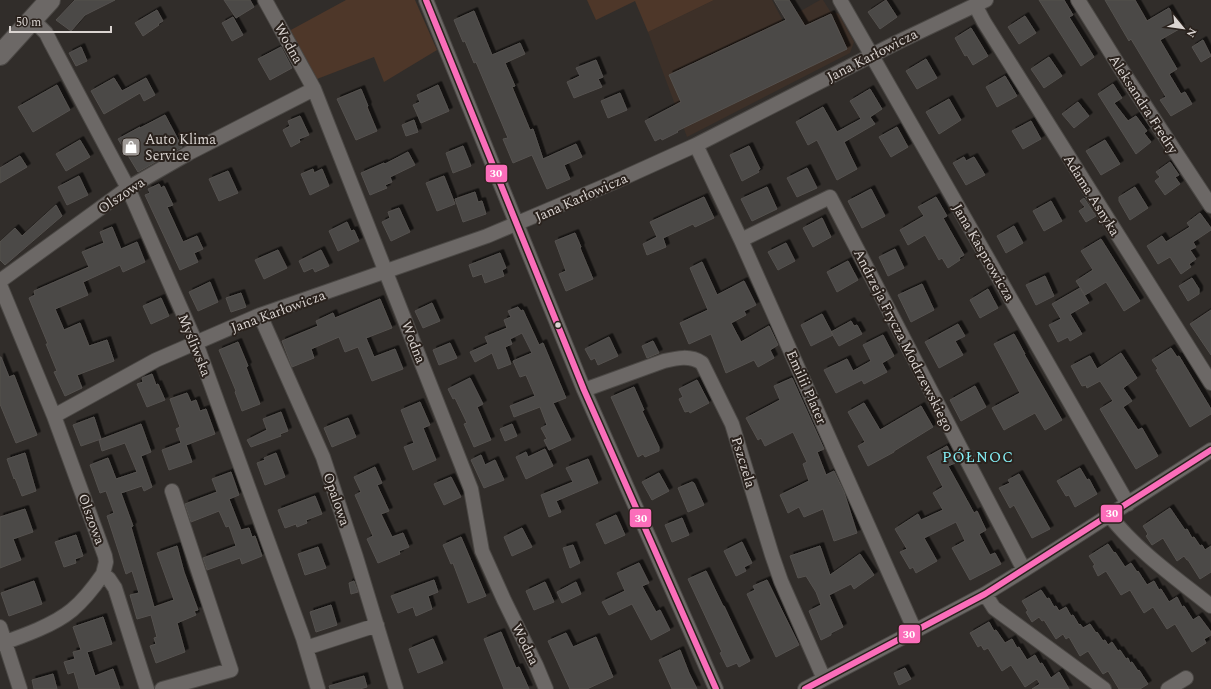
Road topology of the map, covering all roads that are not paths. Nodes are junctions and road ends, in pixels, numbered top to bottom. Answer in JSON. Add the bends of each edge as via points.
{"nodes":[{"id":1,"x":50,"y":0,"type":"edge"},
{"id":2,"x":265,"y":0,"type":"edge"},
{"id":3,"x":426,"y":0,"type":"edge"},
{"id":4,"x":840,"y":0,"type":"edge"},
{"id":5,"x":1078,"y":0,"type":"edge"},
{"id":6,"x":981,"y":2,"type":"edge"},
{"id":7,"x":32,"y":20,"type":"junction"},
{"id":8,"x":0,"y":55,"type":"edge"},
{"id":9,"x":871,"y":55,"type":"junction"},
{"id":10,"x":314,"y":89,"type":"junction"},
{"id":11,"x":696,"y":145,"type":"junction"},
{"id":12,"x":128,"y":188,"type":"junction"},
{"id":13,"x":1211,"y":206,"type":"edge"},
{"id":14,"x":516,"y":224,"type":"junction"},
{"id":15,"x":741,"y":240,"type":"junction"},
{"id":16,"x":386,"y":272,"type":"junction"},
{"id":17,"x":0,"y":281,"type":"edge"},
{"id":18,"x":0,"y":285,"type":"edge"},
{"id":19,"x":260,"y":315,"type":"junction"},
{"id":20,"x":196,"y":343,"type":"junction"},
{"id":21,"x":1211,"y":383,"type":"edge"},
{"id":22,"x":584,"y":390,"type":"junction"},
{"id":23,"x":54,"y":416,"type":"junction"},
{"id":24,"x":1211,"y":450,"type":"edge"},
{"id":25,"x":172,"y":491,"type":"dead end"},
{"id":26,"x":1128,"y":504,"type":"junction"},
{"id":27,"x":1110,"y":515,"type":"junction"},
{"id":28,"x":1024,"y":570,"type":"junction"},
{"id":29,"x":103,"y":574,"type":"junction"},
{"id":30,"x":985,"y":594,"type":"junction"},
{"id":31,"x":1211,"y":606,"type":"edge"},
{"id":32,"x":377,"y":624,"type":"junction"},
{"id":33,"x":0,"y":627,"type":"edge"},
{"id":34,"x":915,"y":631,"type":"junction"},
{"id":35,"x":3,"y":643,"type":"edge"},
{"id":36,"x":306,"y":648,"type":"junction"},
{"id":37,"x":1186,"y":678,"type":"dead end"},
{"id":38,"x":824,"y":679,"type":"junction"},
{"id":39,"x":20,"y":689,"type":"edge"},
{"id":40,"x":147,"y":689,"type":"edge"},
{"id":41,"x":162,"y":689,"type":"edge"},
{"id":42,"x":318,"y":689,"type":"edge"},
{"id":43,"x":396,"y":689,"type":"edge"},
{"id":44,"x":546,"y":689,"type":"edge"},
{"id":45,"x":716,"y":689,"type":"edge"},
{"id":46,"x":805,"y":689,"type":"edge"},
{"id":47,"x":1104,"y":689,"type":"edge"},
{"id":48,"x":1168,"y":689,"type":"edge"}],
"edges":[{"from":1,"to":7,"type":"main road"},
{"from":2,"to":10,"type":"street","name":"Wodna"},
{"from":3,"to":14,"type":"street"},
{"from":4,"to":9,"type":"street","name":"Jana Kasprowicza"},
{"from":5,"to":13,"type":"street","name":"Aleksandra Fredry"},
{"from":6,"to":9,"type":"street","name":"Jana Karłowicza"},
{"from":6,"to":21,"type":"street","name":"Adama Asnyka","via":[[984,22]]},
{"from":7,"to":8,"type":"main road"},
{"from":7,"to":12,"type":"street","name":"Myśliwska","via":[[50,37]]},
{"from":9,"to":11,"type":"street","name":"Jana Karłowicza"},
{"from":9,"to":26,"type":"street","name":"Jana Kasprowicza"},
{"from":10,"to":12,"type":"street","name":"Olszowa","via":[[189,153]]},
{"from":10,"to":16,"type":"street","name":"Wodna"},
{"from":11,"to":14,"type":"street","name":"Jana Karłowicza"},
{"from":11,"to":15,"type":"street","name":"Emilii Plater"},
{"from":12,"to":17,"type":"street","name":"Olszowa"},
{"from":12,"to":20,"type":"street","name":"Myśliwska"},
{"from":14,"to":16,"type":"street","name":"Jana Karłowicza"},
{"from":14,"to":22,"type":"street"},
{"from":15,"to":28,"type":"street","name":"Andrzeja Frycza Modrzewskiego","via":[[830,197]]},
{"from":15,"to":34,"type":"street","name":"Emilii Plater"},
{"from":16,"to":19,"type":"street","name":"Jana Karłowicza"},
{"from":16,"to":44,"type":"street","name":"Wodna","via":[[471,489],[482,551]]},
{"from":18,"to":23,"type":"street","name":"Olszowa"},
{"from":19,"to":20,"type":"street","name":"Jana Karłowicza"},
{"from":19,"to":32,"type":"street","name":"Opalowa","via":[[323,457]]},
{"from":20,"to":23,"type":"street","name":"Jana Karłowicza","via":[[156,360]]},
{"from":20,"to":36,"type":"street","name":"Myśliwska"},
{"from":22,"to":38,"type":"street","name":"Pszczela","via":[[670,359],[687,358],[702,364],[732,424],[777,568]]},
{"from":22,"to":45,"type":"street"},
{"from":23,"to":29,"type":"street","name":"Olszowa","via":[[105,556]]},
{"from":24,"to":26,"type":"street"},
{"from":25,"to":41,"type":"street","via":[[231,670]]},
{"from":26,"to":27,"type":"street"},
{"from":27,"to":28,"type":"street"},
{"from":27,"to":31,"type":"street","via":[[1120,529],[1143,551]]},
{"from":28,"to":30,"type":"street"},
{"from":29,"to":35,"type":"street","via":[[77,605],[65,615]]},
{"from":29,"to":40,"type":"street","via":[[116,588]]},
{"from":30,"to":34,"type":"street"},
{"from":30,"to":47,"type":"street","via":[[994,608]]},
{"from":32,"to":36,"type":"street"},
{"from":32,"to":43,"type":"street","name":"Opalowa"},
{"from":33,"to":35,"type":"street"},
{"from":34,"to":38,"type":"street"},
{"from":35,"to":39,"type":"street"},
{"from":36,"to":42,"type":"street","name":"Myśliwska"},
{"from":37,"to":48,"type":"street"},
{"from":38,"to":46,"type":"street"}]}
